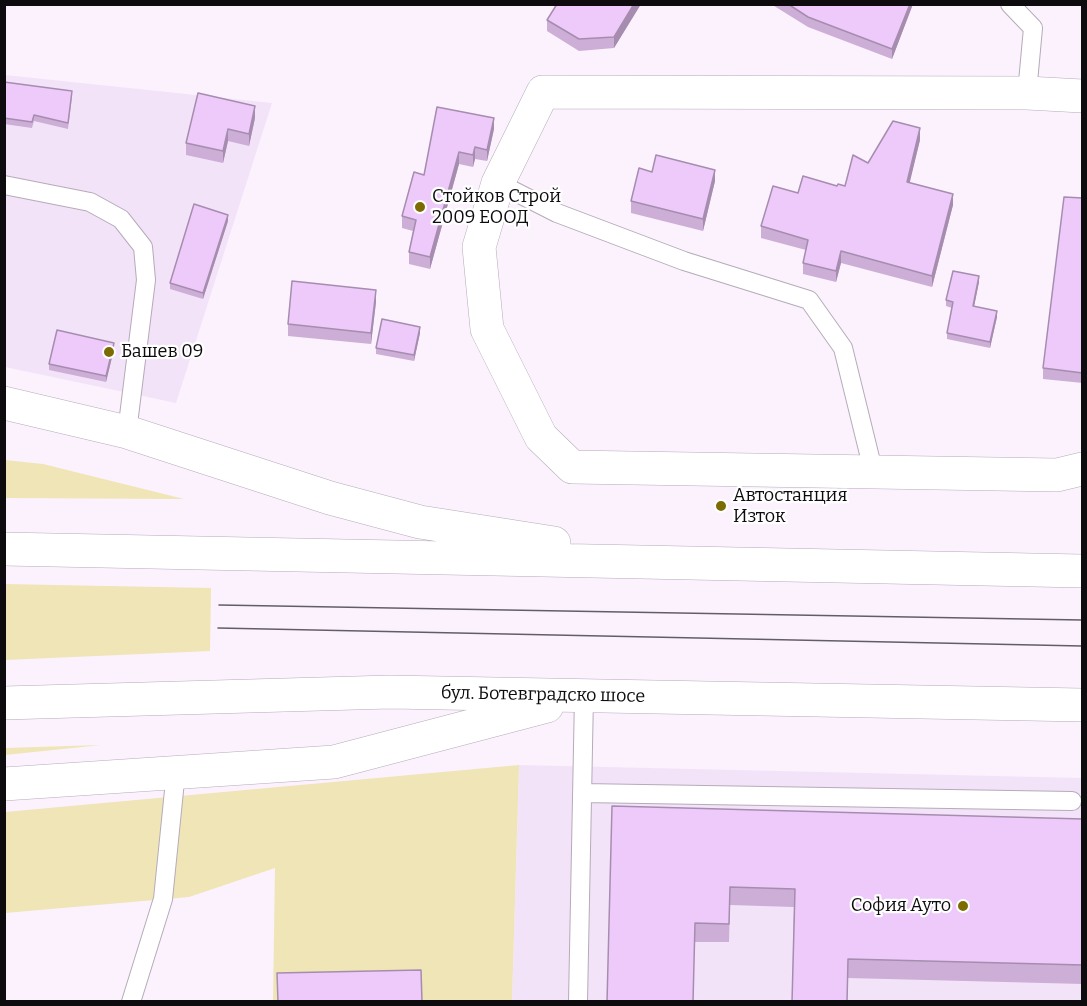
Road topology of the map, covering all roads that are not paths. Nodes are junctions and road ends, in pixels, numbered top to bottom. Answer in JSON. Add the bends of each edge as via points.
{"nodes":[{"id":1,"x":1010,"y":4,"type":"edge"},
{"id":2,"x":1026,"y":93,"type":"junction"},
{"id":3,"x":1083,"y":96,"type":"edge"},
{"id":4,"x":498,"y":183,"type":"junction"},
{"id":5,"x":4,"y":185,"type":"edge"},
{"id":6,"x":4,"y":403,"type":"edge"},
{"id":7,"x":127,"y":432,"type":"junction"},
{"id":8,"x":1083,"y":469,"type":"edge"},
{"id":9,"x":874,"y":474,"type":"junction"},
{"id":10,"x":4,"y":549,"type":"edge"},
{"id":11,"x":680,"y":563,"type":"junction"},
{"id":12,"x":1083,"y":571,"type":"edge"},
{"id":13,"x":585,"y":696,"type":"junction"},
{"id":14,"x":4,"y":703,"type":"edge"},
{"id":15,"x":1083,"y":705,"type":"edge"},
{"id":16,"x":176,"y":771,"type":"junction"},
{"id":17,"x":4,"y":784,"type":"edge"},
{"id":18,"x":582,"y":793,"type":"junction"},
{"id":19,"x":1072,"y":801,"type":"dead end"},
{"id":20,"x":131,"y":1002,"type":"edge"},
{"id":21,"x":578,"y":1002,"type":"edge"}],
"edges":[{"from":1,"to":2,"type":"lane","via":[[1033,28]]},
{"from":2,"to":3,"type":"main road"},
{"from":2,"to":4,"type":"main road","via":[[543,92]]},
{"from":4,"to":9,"type":"lane","via":[[567,218],[684,261],[810,300],[843,348]]},
{"from":4,"to":9,"type":"main road","via":[[479,247],[487,329],[541,437],[572,466]]},
{"from":5,"to":7,"type":"lane","via":[[90,202],[121,219],[143,247],[147,280]]},
{"from":6,"to":7,"type":"main road"},
{"from":7,"to":11,"type":"main road","via":[[330,498],[420,522]]},
{"from":8,"to":9,"type":"main road","via":[[1057,475]]},
{"from":10,"to":11,"type":"main road"},
{"from":11,"to":12,"type":"main road"},
{"from":13,"to":14,"type":"main road","name":"бул. Ботевградско шосе","via":[[390,692]]},
{"from":13,"to":15,"type":"main road","name":"бул. Ботевградско шосе"},
{"from":13,"to":16,"type":"main road","via":[[334,762]]},
{"from":13,"to":18,"type":"lane"},
{"from":16,"to":17,"type":"main road"},
{"from":16,"to":20,"type":"lane","via":[[163,899]]},
{"from":18,"to":19,"type":"lane"},
{"from":18,"to":21,"type":"lane"}]}
